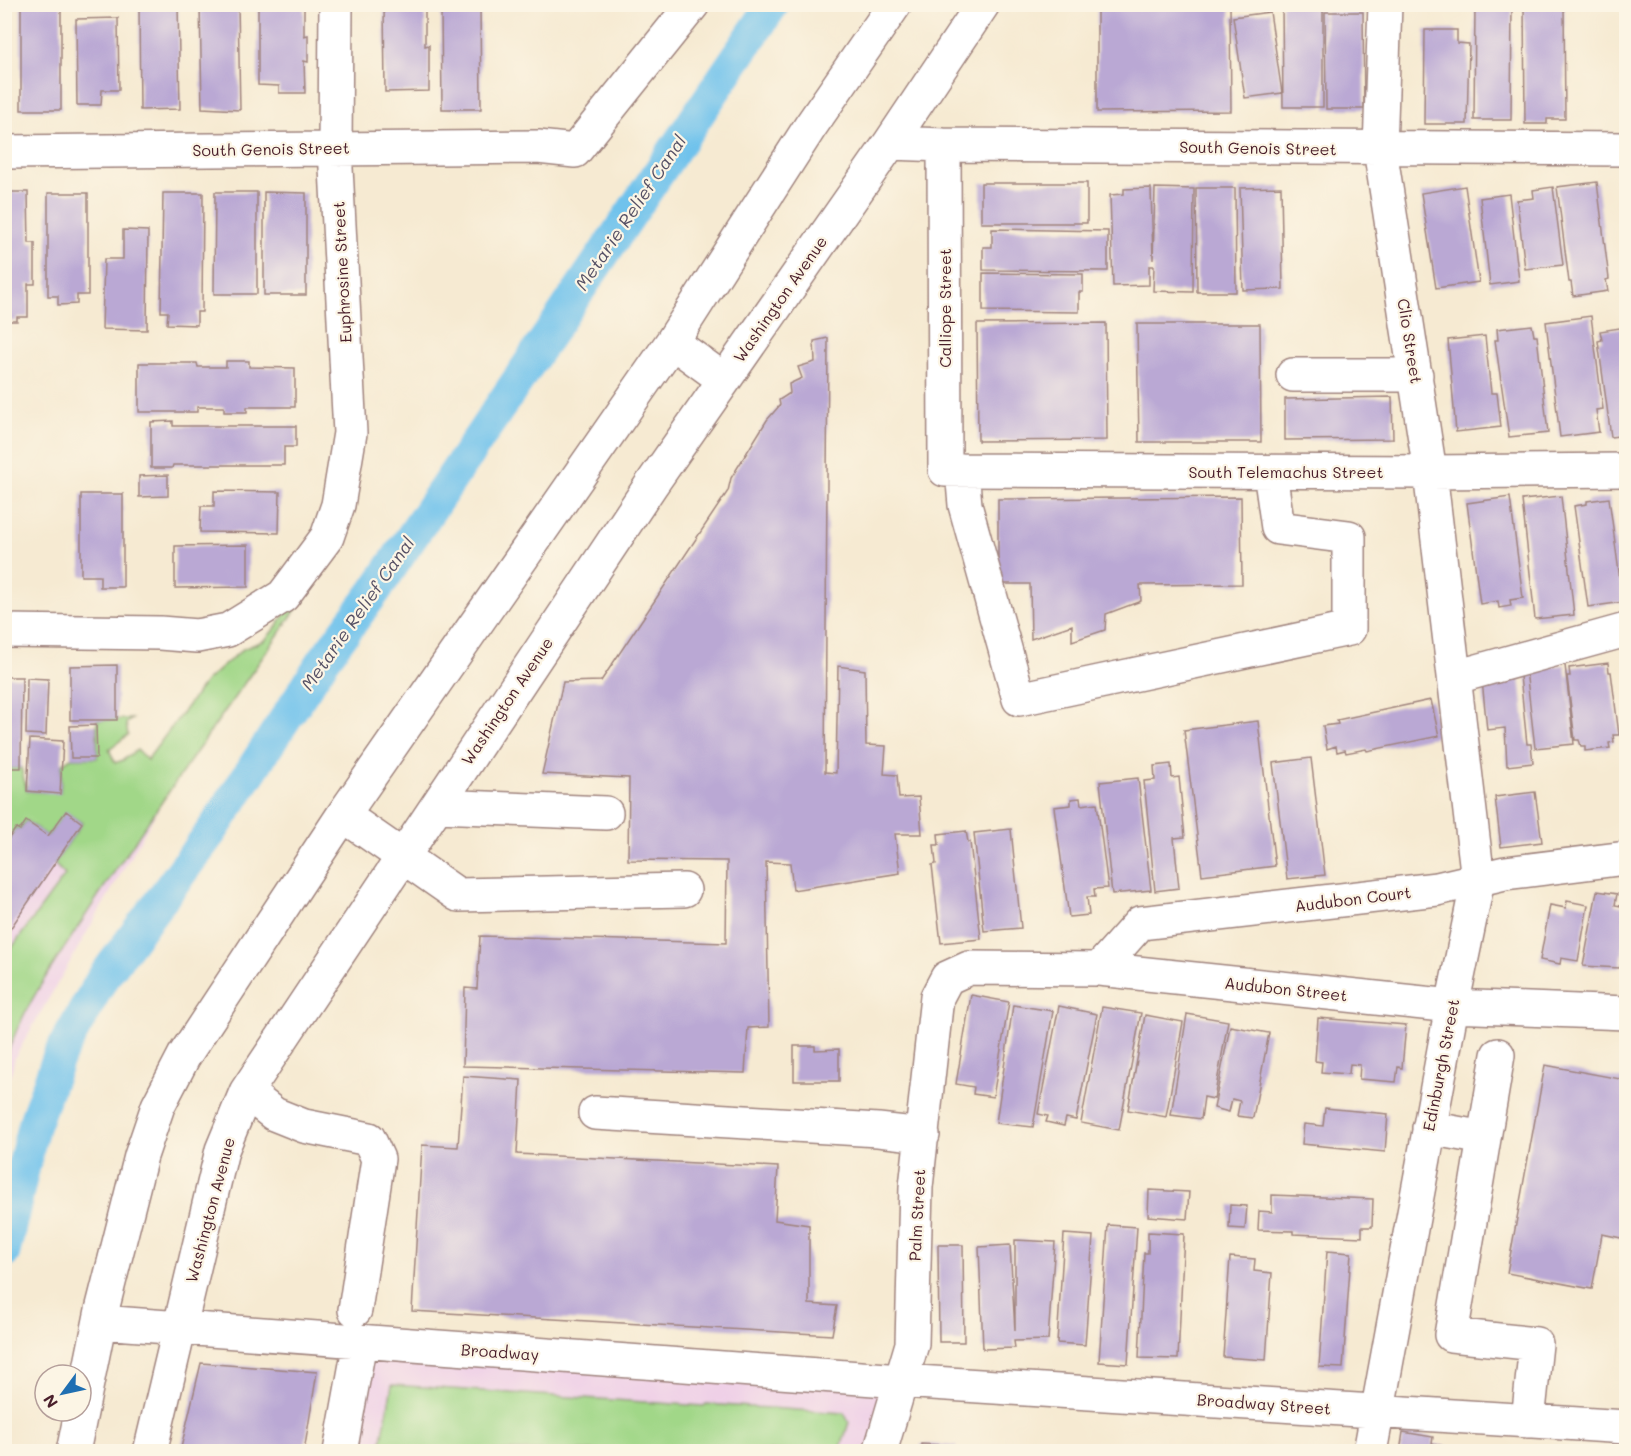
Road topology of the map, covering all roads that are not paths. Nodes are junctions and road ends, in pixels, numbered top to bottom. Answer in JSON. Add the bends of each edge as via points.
{"nodes":[{"id":1,"x":336,"y":4,"type":"edge"},
{"id":2,"x":693,"y":4,"type":"edge"},
{"id":3,"x":895,"y":4,"type":"edge"},
{"id":4,"x":983,"y":4,"type":"edge"},
{"id":5,"x":1385,"y":4,"type":"edge"},
{"id":6,"x":890,"y":142,"type":"junction"},
{"id":7,"x":944,"y":145,"type":"junction"},
{"id":8,"x":335,"y":149,"type":"junction"},
{"id":9,"x":1380,"y":149,"type":"junction"},
{"id":10,"x":1626,"y":149,"type":"edge"},
{"id":11,"x":4,"y":152,"type":"edge"},
{"id":12,"x":672,"y":342,"type":"junction"},
{"id":13,"x":1293,"y":375,"type":"dead end"},
{"id":14,"x":1416,"y":375,"type":"junction"},
{"id":15,"x":723,"y":379,"type":"junction"},
{"id":16,"x":953,"y":470,"type":"junction"},
{"id":17,"x":1626,"y":470,"type":"edge"},
{"id":18,"x":1270,"y":472,"type":"junction"},
{"id":19,"x":1431,"y":472,"type":"junction"},
{"id":20,"x":1626,"y":630,"type":"edge"},
{"id":21,"x":4,"y":631,"type":"edge"},
{"id":22,"x":1456,"y":677,"type":"junction"},
{"id":23,"x":437,"y":806,"type":"junction"},
{"id":24,"x":606,"y":813,"type":"dead end"},
{"id":25,"x":343,"y":815,"type":"junction"},
{"id":26,"x":403,"y":857,"type":"junction"},
{"id":27,"x":1626,"y":858,"type":"edge"},
{"id":28,"x":1478,"y":880,"type":"junction"},
{"id":29,"x":684,"y":890,"type":"dead end"},
{"id":30,"x":1099,"y":969,"type":"junction"},
{"id":31,"x":947,"y":978,"type":"joint"},
{"id":32,"x":1452,"y":1006,"type":"junction"},
{"id":33,"x":1626,"y":1013,"type":"edge"},
{"id":34,"x":1498,"y":1055,"type":"dead end"},
{"id":35,"x":246,"y":1092,"type":"junction"},
{"id":36,"x":595,"y":1113,"type":"dead end"},
{"id":37,"x":1429,"y":1128,"type":"junction"},
{"id":38,"x":923,"y":1135,"type":"junction"},
{"id":39,"x":1484,"y":1138,"type":"junction"},
{"id":40,"x":100,"y":1322,"type":"junction"},
{"id":41,"x":357,"y":1326,"type":"junction"},
{"id":42,"x":180,"y":1329,"type":"junction"},
{"id":43,"x":901,"y":1381,"type":"junction"},
{"id":44,"x":1377,"y":1412,"type":"junction"},
{"id":45,"x":1528,"y":1421,"type":"junction"},
{"id":46,"x":1626,"y":1427,"type":"edge"},
{"id":47,"x":73,"y":1452,"type":"edge"},
{"id":48,"x":150,"y":1452,"type":"edge"},
{"id":49,"x":340,"y":1452,"type":"edge"},
{"id":50,"x":880,"y":1452,"type":"edge"},
{"id":51,"x":1370,"y":1452,"type":"edge"}],
"edges":[{"from":1,"to":8,"type":"street","name":"Euphrosine Street"},
{"from":2,"to":8,"type":"street","name":"South Genois Street","via":[[575,152],[538,147]]},
{"from":3,"to":12,"type":"street","via":[[810,127]]},
{"from":4,"to":6,"type":"street","name":"Washington Avenue"},
{"from":5,"to":9,"type":"street","name":"Clio Street"},
{"from":6,"to":7,"type":"street","name":"South Genois Street"},
{"from":6,"to":15,"type":"street","name":"Washington Avenue"},
{"from":7,"to":9,"type":"street","name":"South Genois Street"},
{"from":7,"to":16,"type":"street","name":"Calliope Street"},
{"from":8,"to":11,"type":"street","name":"South Genois Street"},
{"from":8,"to":21,"type":"street","name":"Euphrosine Street","via":[[350,433],[338,505],[327,537],[283,596],[228,630],[197,636]]},
{"from":9,"to":10,"type":"street","name":"South Genois Street"},
{"from":9,"to":14,"type":"street","name":"Clio Street"},
{"from":12,"to":15,"type":"street"},
{"from":12,"to":25,"type":"street"},
{"from":13,"to":14,"type":"street"},
{"from":14,"to":19,"type":"street","name":"Clio Street"},
{"from":15,"to":23,"type":"street","name":"Washington Avenue"},
{"from":16,"to":18,"type":"street","name":"South Telemachus Street"},
{"from":16,"to":18,"type":"street","name":"Calliope Street","via":[[1019,699],[1349,629],[1349,537],[1278,528]]},
{"from":17,"to":19,"type":"street","name":"South Telemachus Street"},
{"from":18,"to":19,"type":"street","name":"South Telemachus Street"},
{"from":19,"to":22,"type":"street","name":"Clio Street"},
{"from":20,"to":22,"type":"street"},
{"from":22,"to":28,"type":"street","name":"Edinburgh Street"},
{"from":23,"to":24,"type":"street"},
{"from":23,"to":26,"type":"street","name":"Washington Avenue"},
{"from":25,"to":26,"type":"street"},
{"from":25,"to":40,"type":"street","via":[[184,1056],[158,1106],[141,1156]]},
{"from":26,"to":29,"type":"street","via":[[458,895]]},
{"from":26,"to":35,"type":"street","name":"Washington Avenue"},
{"from":27,"to":28,"type":"street","name":"Audubon Court"},
{"from":28,"to":30,"type":"street","name":"Audubon Court","via":[[1437,889],[1140,923]]},
{"from":28,"to":32,"type":"street","name":"Edinburgh Street"},
{"from":30,"to":31,"type":"street","name":"Audubon Street","via":[[969,968]]},
{"from":30,"to":32,"type":"street","name":"Audubon Street"},
{"from":31,"to":38,"type":"street","name":"Palm Street","via":[[937,996]]},
{"from":32,"to":33,"type":"street","name":"Audubon Street"},
{"from":32,"to":37,"type":"street","name":"Edinburgh Street"},
{"from":34,"to":39,"type":"street"},
{"from":35,"to":41,"type":"street","via":[[274,1114],[304,1126],[369,1139],[378,1159]]},
{"from":35,"to":42,"type":"street","name":"Washington Avenue","via":[[222,1150]]},
{"from":36,"to":38,"type":"street"},
{"from":37,"to":39,"type":"street"},
{"from":37,"to":44,"type":"street","name":"Edinburgh Street"},
{"from":38,"to":43,"type":"street","name":"Palm Street","via":[[916,1187],[912,1344]]},
{"from":39,"to":45,"type":"street","via":[[1451,1335],[1536,1344]]},
{"from":40,"to":42,"type":"street","name":"Broadway"},
{"from":40,"to":47,"type":"street"},
{"from":41,"to":42,"type":"street","name":"Broadway"},
{"from":41,"to":43,"type":"street","name":"Broadway"},
{"from":41,"to":49,"type":"street"},
{"from":42,"to":48,"type":"street","name":"Washington Avenue"},
{"from":43,"to":44,"type":"street","name":"Broadway Street"},
{"from":43,"to":50,"type":"street","name":"Palm Street"},
{"from":44,"to":45,"type":"street","name":"Broadway Street"},
{"from":44,"to":51,"type":"street","name":"Edinburgh Street"},
{"from":45,"to":46,"type":"street","name":"Broadway Street"}]}
